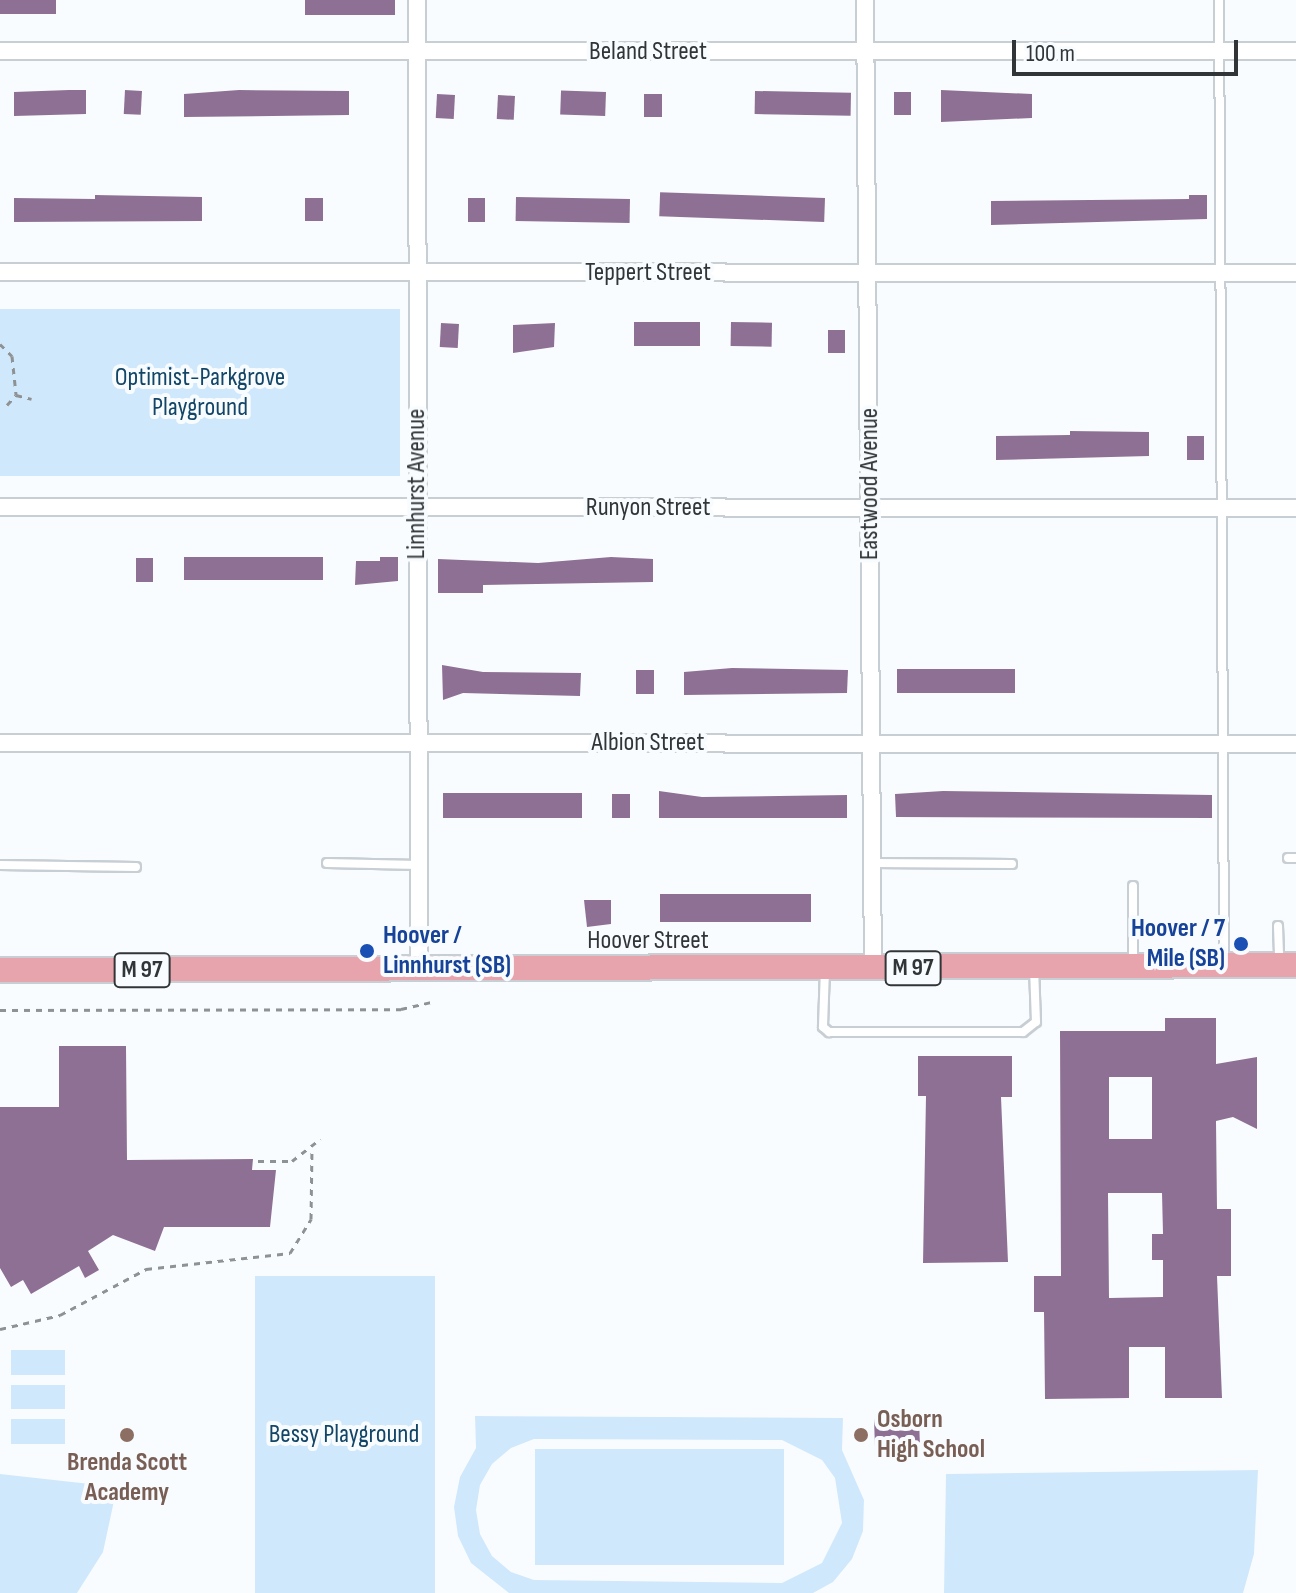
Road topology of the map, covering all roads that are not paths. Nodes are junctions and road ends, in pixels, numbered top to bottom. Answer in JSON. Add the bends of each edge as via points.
{"nodes":[{"id":1,"x":417,"y":0,"type":"edge"},
{"id":2,"x":865,"y":0,"type":"edge"},
{"id":3,"x":1219,"y":0,"type":"edge"},
{"id":4,"x":0,"y":51,"type":"edge"},
{"id":5,"x":1220,"y":51,"type":"junction"},
{"id":6,"x":1296,"y":51,"type":"edge"},
{"id":7,"x":416,"y":52,"type":"junction"},
{"id":8,"x":867,"y":52,"type":"junction"},
{"id":9,"x":0,"y":272,"type":"edge"},
{"id":10,"x":416,"y":273,"type":"junction"},
{"id":11,"x":869,"y":273,"type":"junction"},
{"id":12,"x":1222,"y":273,"type":"junction"},
{"id":13,"x":1296,"y":273,"type":"edge"},
{"id":14,"x":0,"y":507,"type":"edge"},
{"id":15,"x":417,"y":508,"type":"junction"},
{"id":16,"x":870,"y":508,"type":"junction"},
{"id":17,"x":1222,"y":508,"type":"junction"},
{"id":18,"x":1296,"y":508,"type":"edge"},
{"id":19,"x":0,"y":743,"type":"edge"},
{"id":20,"x":419,"y":743,"type":"junction"},
{"id":21,"x":871,"y":743,"type":"junction"},
{"id":22,"x":1224,"y":744,"type":"junction"},
{"id":23,"x":1296,"y":744,"type":"edge"},
{"id":24,"x":327,"y":863,"type":"dead end"},
{"id":25,"x":872,"y":863,"type":"junction"},
{"id":26,"x":1012,"y":864,"type":"dead end"},
{"id":27,"x":0,"y":865,"type":"edge"},
{"id":28,"x":419,"y":865,"type":"junction"},
{"id":29,"x":136,"y":867,"type":"dead end"},
{"id":30,"x":1133,"y":886,"type":"dead end"},
{"id":31,"x":1278,"y":926,"type":"dead end"},
{"id":32,"x":1287,"y":965,"type":"edge"},
{"id":33,"x":1133,"y":966,"type":"junction"},
{"id":34,"x":1224,"y":966,"type":"junction"},
{"id":35,"x":1034,"y":967,"type":"junction"},
{"id":36,"x":825,"y":968,"type":"junction"},
{"id":37,"x":873,"y":968,"type":"junction"},
{"id":38,"x":419,"y":969,"type":"junction"},
{"id":39,"x":0,"y":970,"type":"edge"}],
"edges":[{"from":1,"to":7,"type":"street","name":"Linnhurst Avenue"},
{"from":2,"to":8,"type":"street","name":"Eastwood Avenue"},
{"from":3,"to":5,"type":"lane"},
{"from":4,"to":7,"type":"street","name":"Beland Street"},
{"from":5,"to":6,"type":"street","name":"Beland Street"},
{"from":5,"to":8,"type":"street","name":"Beland Street"},
{"from":5,"to":12,"type":"lane"},
{"from":7,"to":8,"type":"street","name":"Beland Street"},
{"from":7,"to":10,"type":"street","name":"Linnhurst Avenue"},
{"from":8,"to":11,"type":"street","name":"Eastwood Avenue"},
{"from":9,"to":10,"type":"street","name":"Teppert Street"},
{"from":10,"to":11,"type":"street","name":"Teppert Street"},
{"from":10,"to":15,"type":"street","name":"Linnhurst Avenue"},
{"from":11,"to":12,"type":"street","name":"Teppert Street"},
{"from":11,"to":16,"type":"street","name":"Eastwood Avenue"},
{"from":12,"to":13,"type":"street","name":"Teppert Street"},
{"from":12,"to":17,"type":"lane"},
{"from":14,"to":15,"type":"street","name":"Runyon Street"},
{"from":15,"to":16,"type":"street","name":"Runyon Street"},
{"from":15,"to":20,"type":"street","name":"Linnhurst Avenue"},
{"from":16,"to":17,"type":"street","name":"Runyon Street"},
{"from":16,"to":21,"type":"street","name":"Eastwood Avenue"},
{"from":17,"to":18,"type":"street","name":"Runyon Street"},
{"from":17,"to":22,"type":"lane"},
{"from":19,"to":20,"type":"street","name":"Albion Street"},
{"from":20,"to":21,"type":"street","name":"Albion Street"},
{"from":20,"to":28,"type":"street","name":"Linnhurst Avenue"},
{"from":21,"to":22,"type":"street","name":"Albion Street"},
{"from":21,"to":25,"type":"street","name":"Eastwood Avenue"},
{"from":22,"to":23,"type":"street","name":"Albion Street"},
{"from":22,"to":34,"type":"lane"},
{"from":24,"to":28,"type":"lane"},
{"from":25,"to":26,"type":"lane"},
{"from":25,"to":37,"type":"street","name":"Eastwood Avenue"},
{"from":27,"to":29,"type":"lane"},
{"from":28,"to":38,"type":"street","name":"Linnhurst Avenue"},
{"from":30,"to":33,"type":"lane"},
{"from":31,"to":32,"type":"lane"},
{"from":32,"to":34,"type":"main road","name":"Hoover Street","number":"M 97"},
{"from":33,"to":34,"type":"main road","name":"Hoover Street","number":"M 97"},
{"from":33,"to":35,"type":"main road","name":"Hoover Street","number":"M 97"},
{"from":35,"to":36,"type":"lane","via":[[1036,1022],[1023,1032],[829,1032],[823,1027]]},
{"from":35,"to":37,"type":"main road","name":"Hoover Street","number":"M 97"},
{"from":36,"to":37,"type":"main road","name":"Hoover Street","number":"M 97"},
{"from":36,"to":38,"type":"main road","name":"Hoover Street","number":"M 97"},
{"from":38,"to":39,"type":"main road","name":"Hoover Street","number":"M 97"}]}
